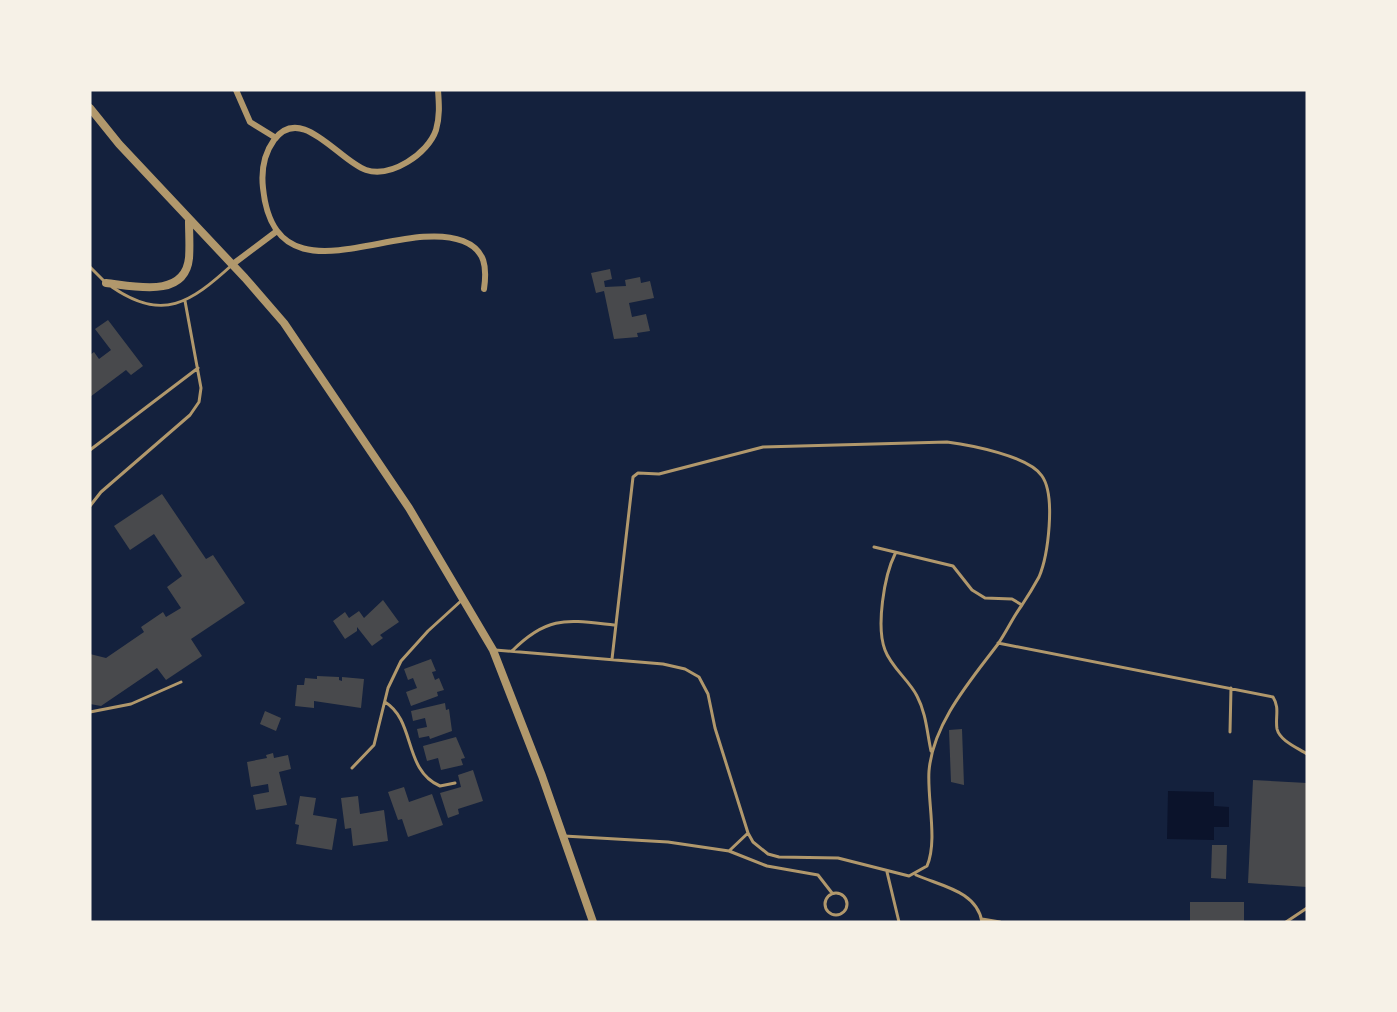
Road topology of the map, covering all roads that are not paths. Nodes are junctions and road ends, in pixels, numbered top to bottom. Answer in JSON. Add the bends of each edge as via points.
{"nodes":[{"id":1,"x":236,"y":90,"type":"edge"},
{"id":2,"x":438,"y":90,"type":"edge"},
{"id":3,"x":90,"y":108,"type":"edge"},
{"id":4,"x":276,"y":138,"type":"junction"},
{"id":5,"x":189,"y":220,"type":"junction"},
{"id":6,"x":277,"y":231,"type":"junction"},
{"id":7,"x":233,"y":264,"type":"junction"},
{"id":8,"x":90,"y":267,"type":"edge"},
{"id":9,"x":106,"y":283,"type":"junction"},
{"id":10,"x":484,"y":289,"type":"dead end"},
{"id":11,"x":185,"y":301,"type":"junction"},
{"id":12,"x":198,"y":368,"type":"junction"},
{"id":13,"x":90,"y":450,"type":"edge"},
{"id":14,"x":90,"y":506,"type":"edge"},
{"id":15,"x":874,"y":548,"type":"dead end"},
{"id":16,"x":895,"y":554,"type":"junction"},
{"id":17,"x":463,"y":599,"type":"junction"},
{"id":18,"x":1023,"y":605,"type":"junction"},
{"id":19,"x":614,"y":625,"type":"junction"},
{"id":20,"x":998,"y":643,"type":"junction"},
{"id":21,"x":493,"y":650,"type":"junction"},
{"id":22,"x":511,"y":651,"type":"junction"},
{"id":23,"x":612,"y":659,"type":"junction"},
{"id":24,"x":182,"y":682,"type":"dead end"},
{"id":25,"x":1231,"y":688,"type":"junction"},
{"id":26,"x":386,"y":702,"type":"junction"},
{"id":27,"x":90,"y":712,"type":"edge"},
{"id":28,"x":1230,"y":732,"type":"dead end"},
{"id":29,"x":932,"y":752,"type":"junction"},
{"id":30,"x":1307,"y":754,"type":"edge"},
{"id":31,"x":352,"y":768,"type":"dead end"},
{"id":32,"x":455,"y":783,"type":"dead end"},
{"id":33,"x":748,"y":833,"type":"junction"},
{"id":34,"x":562,"y":836,"type":"junction"},
{"id":35,"x":729,"y":852,"type":"junction"},
{"id":36,"x":887,"y":872,"type":"junction"},
{"id":37,"x":916,"y":875,"type":"junction"},
{"id":38,"x":832,"y":893,"type":"junction"},
{"id":39,"x":1307,"y":908,"type":"edge"},
{"id":40,"x":982,"y":921,"type":"edge"},
{"id":41,"x":593,"y":922,"type":"edge"},
{"id":42,"x":899,"y":922,"type":"edge"},
{"id":43,"x":1000,"y":922,"type":"edge"},
{"id":44,"x":1286,"y":922,"type":"edge"}],
"edges":[{"from":1,"to":4,"type":"street","via":[[250,122]]},
{"from":2,"to":4,"type":"street","via":[[440,114],[435,133],[422,152],[401,165],[366,170],[311,130],[297,127]]},
{"from":3,"to":5,"type":"street"},
{"from":4,"to":6,"type":"street","via":[[266,154],[262,188]]},
{"from":5,"to":7,"type":"street"},
{"from":5,"to":9,"type":"street","via":[[189,260],[184,275],[174,283],[161,288]]},
{"from":6,"to":7,"type":"street"},
{"from":6,"to":10,"type":"street","via":[[290,242],[324,252],[436,234],[457,238],[470,243],[484,257]]},
{"from":7,"to":11,"type":"lane"},
{"from":7,"to":17,"type":"street","via":[[284,323],[336,398]]},
{"from":8,"to":9,"type":"lane"},
{"from":9,"to":11,"type":"lane","via":[[145,303],[165,307]]},
{"from":11,"to":12,"type":"lane"},
{"from":12,"to":13,"type":"lane"},
{"from":12,"to":14,"type":"lane","via":[[199,402],[190,415]]},
{"from":15,"to":16,"type":"lane"},
{"from":16,"to":18,"type":"lane","via":[[952,566],[972,590],[985,598],[1012,599]]},
{"from":16,"to":29,"type":"lane","via":[[886,574],[882,609],[884,650],[917,696]]},
{"from":17,"to":21,"type":"street"},
{"from":17,"to":26,"type":"lane","via":[[401,661]]},
{"from":18,"to":19,"type":"lane","via":[[1040,575],[1050,504],[1042,475],[1023,462],[947,442],[763,447],[633,477]]},
{"from":18,"to":20,"type":"lane"},
{"from":19,"to":22,"type":"lane","via":[[552,622],[528,635]]},
{"from":19,"to":23,"type":"lane"},
{"from":20,"to":25,"type":"lane"},
{"from":20,"to":29,"type":"lane","via":[[938,734]]},
{"from":21,"to":22,"type":"lane"},
{"from":21,"to":34,"type":"street"},
{"from":22,"to":23,"type":"lane"},
{"from":23,"to":33,"type":"lane","via":[[686,669],[699,677],[708,694]]},
{"from":24,"to":27,"type":"lane","via":[[131,704]]},
{"from":25,"to":28,"type":"lane"},
{"from":25,"to":30,"type":"lane","via":[[1273,697],[1277,704],[1277,730]]},
{"from":26,"to":31,"type":"lane","via":[[374,745]]},
{"from":26,"to":32,"type":"lane","via":[[400,715],[423,774],[440,786]]},
{"from":29,"to":37,"type":"lane","via":[[930,859]]},
{"from":33,"to":35,"type":"lane"},
{"from":33,"to":36,"type":"lane","via":[[768,854],[838,858]]},
{"from":34,"to":35,"type":"lane","via":[[668,842]]},
{"from":34,"to":41,"type":"street"},
{"from":35,"to":38,"type":"lane","via":[[767,866],[818,875]]},
{"from":36,"to":37,"type":"lane"},
{"from":36,"to":42,"type":"lane"},
{"from":37,"to":40,"type":"lane","via":[[972,898]]},
{"from":38,"to":38,"type":"lane","via":[[839,893],[847,901],[840,914],[831,914],[825,907],[825,900]]},
{"from":39,"to":44,"type":"lane"},
{"from":40,"to":43,"type":"lane"}]}
